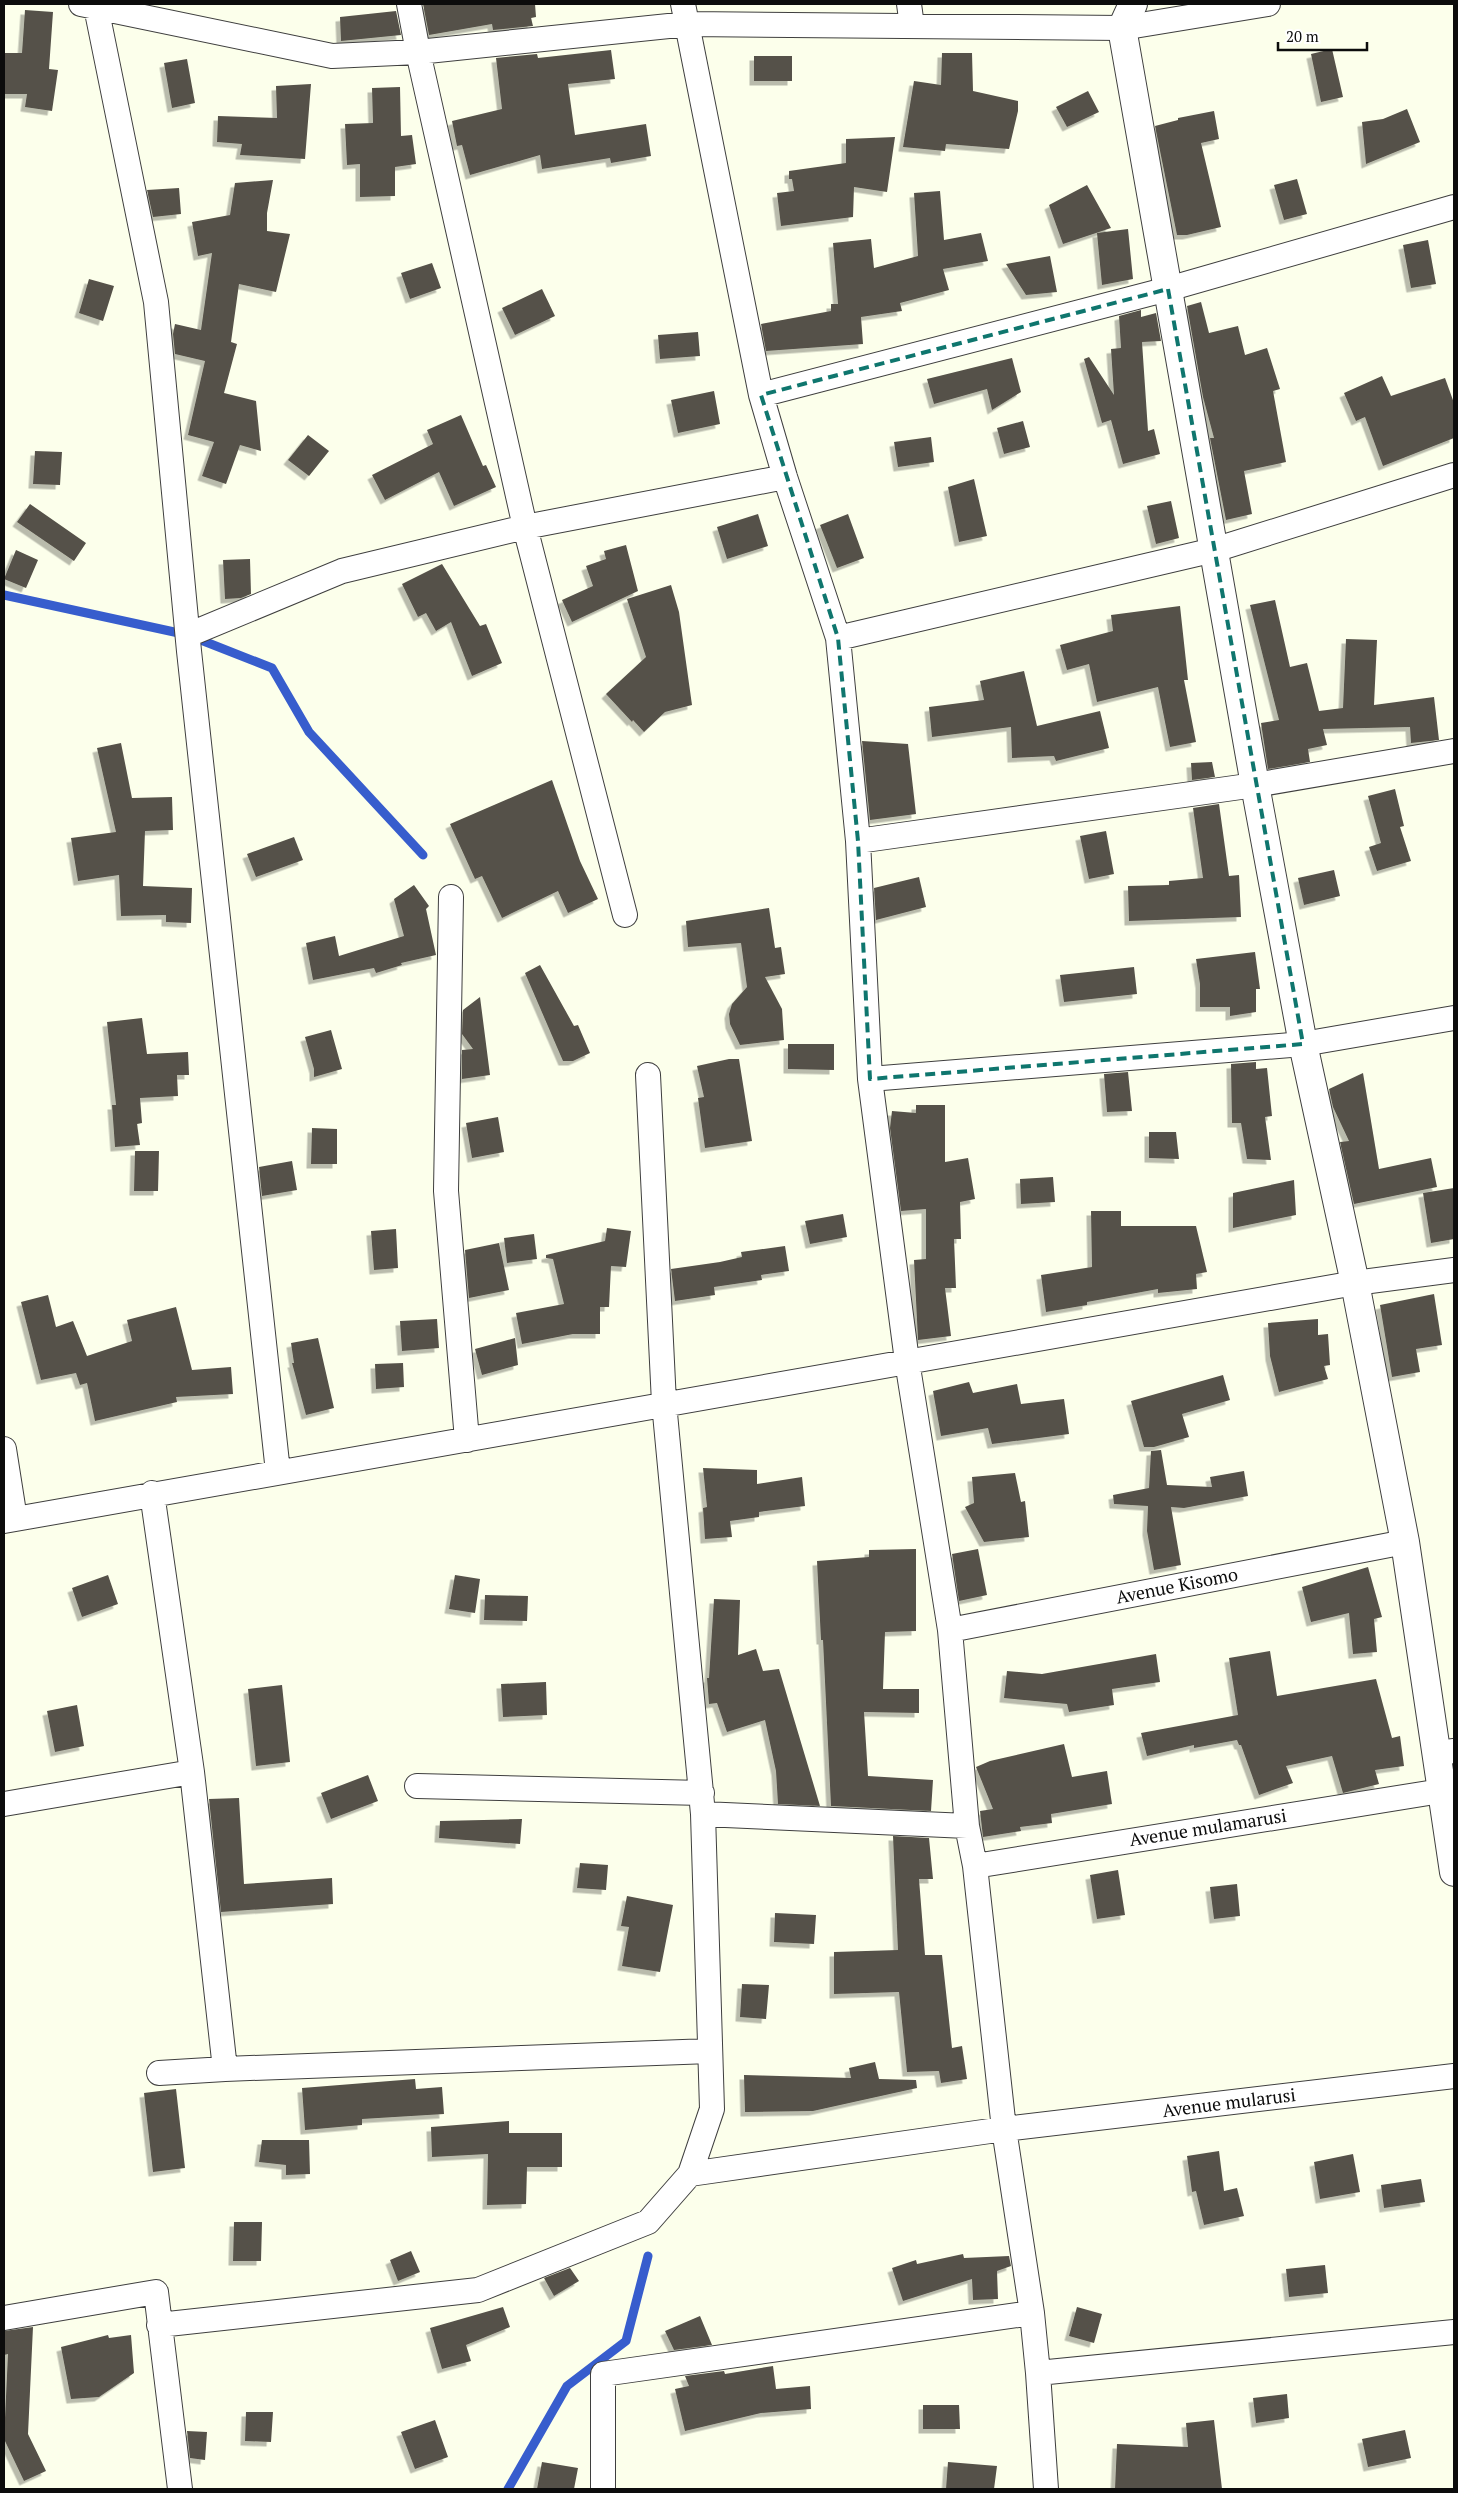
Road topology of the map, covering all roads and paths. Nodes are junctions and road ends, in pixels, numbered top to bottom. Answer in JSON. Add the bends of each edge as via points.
{"nodes":[{"id":1,"x":409,"y":4,"type":"edge"},
{"id":2,"x":1133,"y":4,"type":"edge"},
{"id":3,"x":1268,"y":4,"type":"edge"},
{"id":4,"x":88,"y":6,"type":"edge"},
{"id":5,"x":154,"y":12,"type":"edge"},
{"id":6,"x":686,"y":14,"type":"edge"},
{"id":7,"x":910,"y":15,"type":"edge"},
{"id":8,"x":1122,"y":28,"type":"junction"},
{"id":9,"x":418,"y":52,"type":"junction"},
{"id":10,"x":1454,"y":207,"type":"edge"},
{"id":11,"x":1168,"y":289,"type":"junction"},
{"id":12,"x":761,"y":395,"type":"junction"},
{"id":13,"x":1454,"y":475,"type":"edge"},
{"id":14,"x":785,"y":477,"type":"junction"},
{"id":15,"x":525,"y":527,"type":"junction"},
{"id":16,"x":1214,"y":550,"type":"junction"},
{"id":17,"x":188,"y":635,"type":"junction"},
{"id":18,"x":838,"y":638,"type":"junction"},
{"id":19,"x":1454,"y":751,"type":"edge"},
{"id":20,"x":1255,"y":785,"type":"junction"},
{"id":21,"x":858,"y":841,"type":"junction"},
{"id":22,"x":451,"y":898,"type":"dead end"},
{"id":23,"x":625,"y":915,"type":"dead end"},
{"id":24,"x":1454,"y":1018,"type":"edge"},
{"id":25,"x":1303,"y":1044,"type":"junction"},
{"id":26,"x":648,"y":1075,"type":"dead end"},
{"id":27,"x":870,"y":1079,"type":"junction"},
{"id":28,"x":1454,"y":1270,"type":"edge"},
{"id":29,"x":1355,"y":1283,"type":"junction"},
{"id":30,"x":907,"y":1361,"type":"junction"},
{"id":31,"x":664,"y":1403,"type":"junction"},
{"id":32,"x":467,"y":1440,"type":"junction"},
{"id":33,"x":4,"y":1449,"type":"edge"},
{"id":34,"x":278,"y":1472,"type":"junction"},
{"id":35,"x":152,"y":1493,"type":"junction"},
{"id":36,"x":9,"y":1520,"type":"edge"},
{"id":37,"x":1405,"y":1542,"type":"junction"},
{"id":38,"x":950,"y":1630,"type":"junction"},
{"id":39,"x":1445,"y":1752,"type":"edge"},
{"id":40,"x":192,"y":1772,"type":"junction"},
{"id":41,"x":418,"y":1786,"type":"dead end"},
{"id":42,"x":1441,"y":1791,"type":"junction"},
{"id":43,"x":702,"y":1803,"type":"junction"},
{"id":44,"x":4,"y":1804,"type":"edge"},
{"id":45,"x":967,"y":1826,"type":"junction"},
{"id":46,"x":975,"y":1866,"type":"junction"},
{"id":47,"x":1454,"y":1872,"type":"edge"},
{"id":48,"x":710,"y":2051,"type":"junction"},
{"id":49,"x":225,"y":2069,"type":"junction"},
{"id":50,"x":159,"y":2073,"type":"dead end"},
{"id":51,"x":1454,"y":2076,"type":"edge"},
{"id":52,"x":1004,"y":2130,"type":"junction"},
{"id":53,"x":690,"y":2174,"type":"junction"},
{"id":54,"x":1032,"y":2313,"type":"junction"},
{"id":55,"x":4,"y":2318,"type":"edge"},
{"id":56,"x":159,"y":2325,"type":"junction"},
{"id":57,"x":1454,"y":2332,"type":"edge"},
{"id":58,"x":1038,"y":2373,"type":"junction"},
{"id":59,"x":180,"y":2489,"type":"edge"},
{"id":60,"x":603,"y":2489,"type":"edge"},
{"id":61,"x":1046,"y":2489,"type":"edge"}],
"edges":[{"from":1,"to":9,"type":"street"},
{"from":2,"to":8,"type":"street"},
{"from":3,"to":8,"type":"street"},
{"from":4,"to":5,"type":"street"},
{"from":4,"to":17,"type":"street","via":[[156,302]]},
{"from":5,"to":9,"type":"street","via":[[332,56]]},
{"from":6,"to":7,"type":"street"},
{"from":6,"to":9,"type":"street"},
{"from":6,"to":12,"type":"street"},
{"from":7,"to":8,"type":"street"},
{"from":8,"to":11,"type":"street"},
{"from":9,"to":15,"type":"street"},
{"from":10,"to":11,"type":"street"},
{"from":11,"to":12,"type":"street"},
{"from":11,"to":16,"type":"street"},
{"from":12,"to":14,"type":"street"},
{"from":13,"to":16,"type":"street"},
{"from":14,"to":15,"type":"street"},
{"from":14,"to":18,"type":"street"},
{"from":15,"to":17,"type":"street","via":[[342,571]]},
{"from":15,"to":23,"type":"street"},
{"from":16,"to":18,"type":"street"},
{"from":16,"to":20,"type":"street"},
{"from":17,"to":34,"type":"street"},
{"from":18,"to":21,"type":"street"},
{"from":19,"to":20,"type":"street"},
{"from":20,"to":21,"type":"street"},
{"from":20,"to":25,"type":"street"},
{"from":21,"to":27,"type":"street"},
{"from":22,"to":32,"type":"street","via":[[446,1192]]},
{"from":24,"to":25,"type":"street"},
{"from":25,"to":27,"type":"street"},
{"from":25,"to":29,"type":"street"},
{"from":26,"to":31,"type":"street"},
{"from":27,"to":30,"type":"street"},
{"from":28,"to":29,"type":"street"},
{"from":29,"to":30,"type":"street"},
{"from":29,"to":37,"type":"street"},
{"from":30,"to":31,"type":"street"},
{"from":30,"to":38,"type":"street"},
{"from":31,"to":32,"type":"street"},
{"from":31,"to":43,"type":"street"},
{"from":32,"to":34,"type":"street"},
{"from":33,"to":36,"type":"street"},
{"from":34,"to":35,"type":"street"},
{"from":35,"to":36,"type":"street"},
{"from":35,"to":40,"type":"street"},
{"from":37,"to":38,"type":"street","name":"Avenue Kisomo"},
{"from":37,"to":39,"type":"street"},
{"from":38,"to":45,"type":"street"},
{"from":39,"to":42,"type":"street"},
{"from":40,"to":44,"type":"street"},
{"from":40,"to":49,"type":"street"},
{"from":41,"to":43,"type":"street"},
{"from":42,"to":46,"type":"street","name":"Avenue mulamarusi"},
{"from":42,"to":47,"type":"street"},
{"from":43,"to":45,"type":"street"},
{"from":43,"to":48,"type":"street"},
{"from":45,"to":46,"type":"street"},
{"from":46,"to":52,"type":"street"},
{"from":48,"to":49,"type":"street"},
{"from":48,"to":53,"type":"street","via":[[712,2109]]},
{"from":49,"to":50,"type":"street"},
{"from":51,"to":52,"type":"street","name":"Avenue mularusi"},
{"from":52,"to":53,"type":"street","name":"Avenue mularusi"},
{"from":52,"to":54,"type":"street"},
{"from":53,"to":56,"type":"street","via":[[648,2222],[478,2290]]},
{"from":54,"to":58,"type":"street"},
{"from":54,"to":60,"type":"street","via":[[603,2374]]},
{"from":55,"to":56,"type":"street","via":[[156,2292]]},
{"from":56,"to":59,"type":"street"},
{"from":57,"to":58,"type":"street"},
{"from":58,"to":61,"type":"street"}]}
